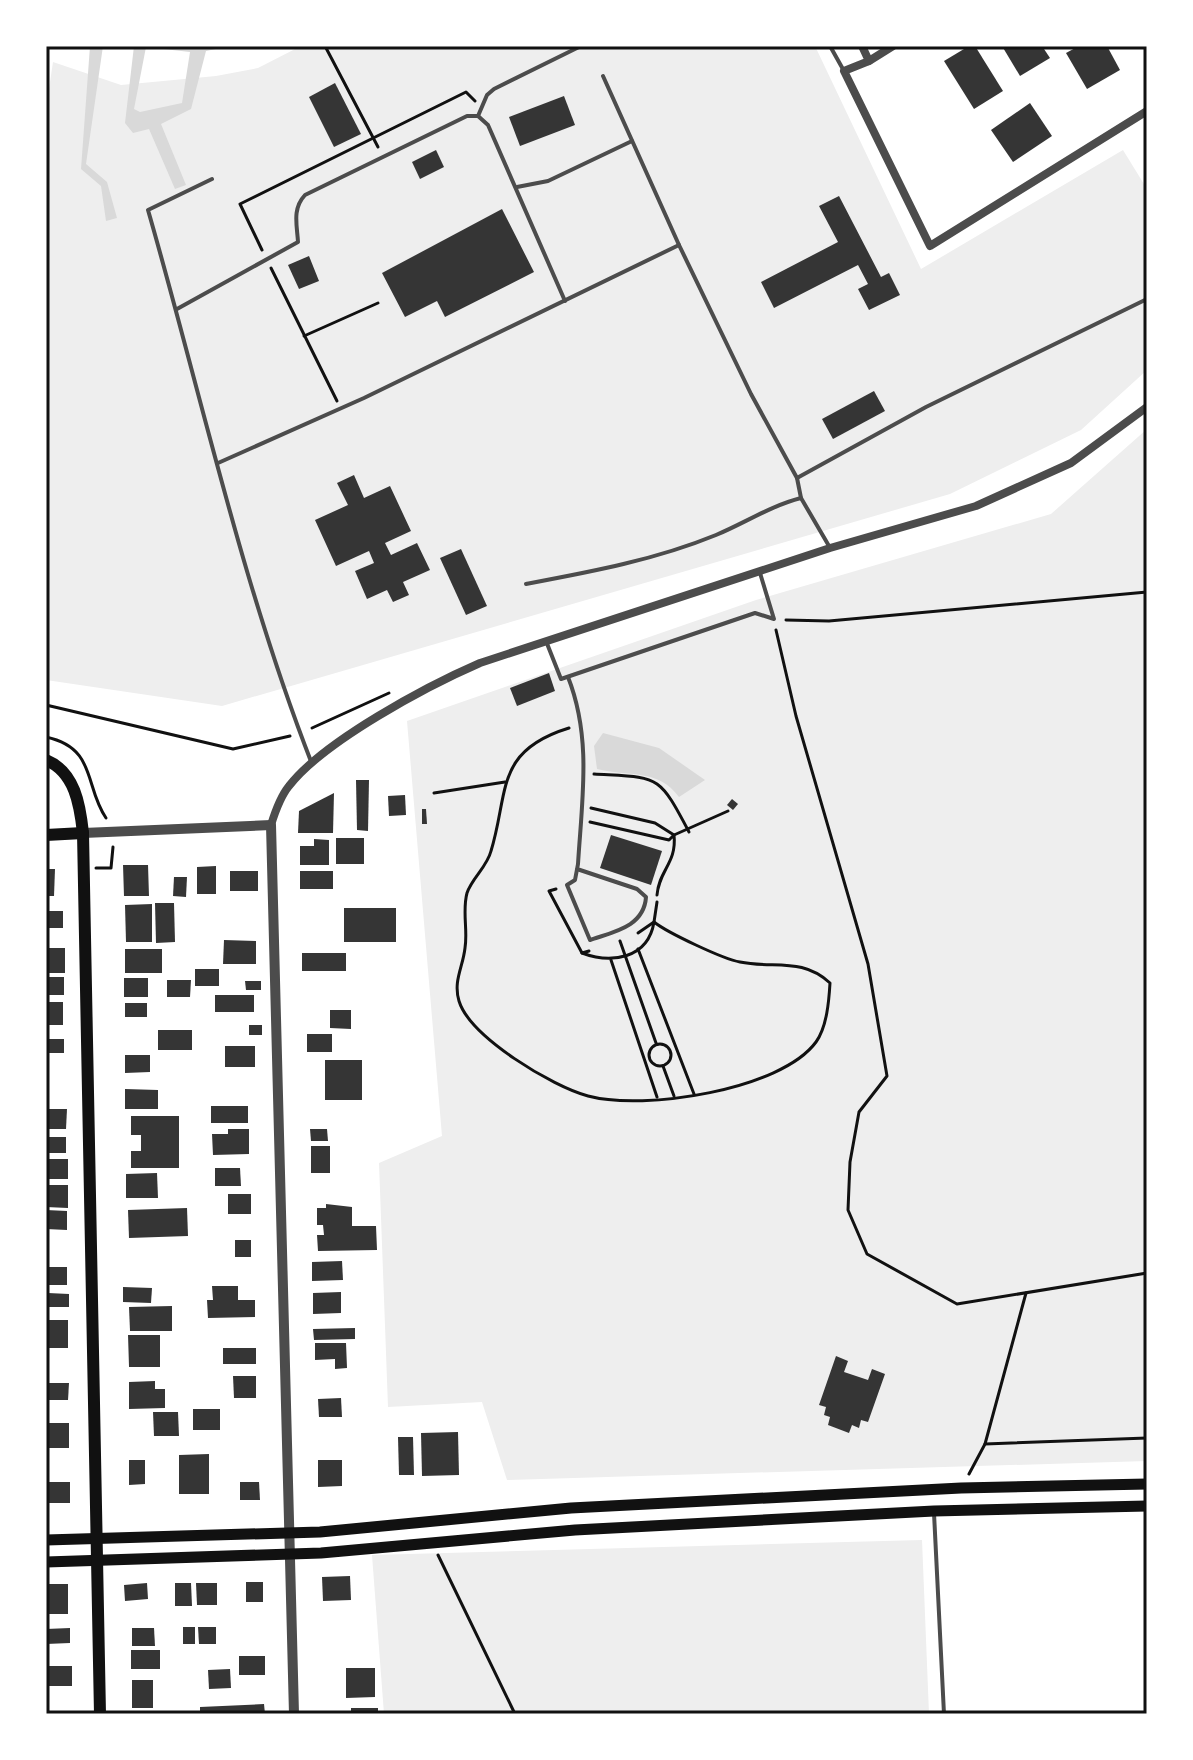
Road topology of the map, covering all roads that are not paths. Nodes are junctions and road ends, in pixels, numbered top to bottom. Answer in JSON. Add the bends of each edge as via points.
{"nodes":[{"id":1,"x":581,"y":46,"type":"edge"},
{"id":2,"x":830,"y":46,"type":"edge"},
{"id":3,"x":862,"y":46,"type":"edge"},
{"id":4,"x":893,"y":46,"type":"edge"},
{"id":5,"x":869,"y":61,"type":"junction"},
{"id":6,"x":844,"y":71,"type":"junction"},
{"id":7,"x":603,"y":76,"type":"dead end"},
{"id":8,"x":1147,"y":111,"type":"edge"},
{"id":9,"x":478,"y":116,"type":"junction"},
{"id":10,"x":632,"y":141,"type":"junction"},
{"id":11,"x":212,"y":179,"type":"dead end"},
{"id":12,"x":517,"y":187,"type":"junction"},
{"id":13,"x":679,"y":245,"type":"junction"},
{"id":14,"x":1147,"y":299,"type":"edge"},
{"id":15,"x":565,"y":301,"type":"junction"},
{"id":16,"x":177,"y":309,"type":"junction"},
{"id":17,"x":1147,"y":407,"type":"edge"},
{"id":18,"x":217,"y":463,"type":"junction"},
{"id":19,"x":797,"y":478,"type":"junction"},
{"id":20,"x":801,"y":498,"type":"junction"},
{"id":21,"x":830,"y":548,"type":"junction"},
{"id":22,"x":760,"y":572,"type":"junction"},
{"id":23,"x":526,"y":584,"type":"dead end"},
{"id":24,"x":546,"y":641,"type":"junction"},
{"id":25,"x":568,"y":677,"type":"junction"},
{"id":26,"x":46,"y":760,"type":"edge"},
{"id":27,"x":312,"y":765,"type":"junction"},
{"id":28,"x":271,"y":825,"type":"junction"},
{"id":29,"x":83,"y":833,"type":"junction"},
{"id":30,"x":46,"y":835,"type":"edge"},
{"id":31,"x":577,"y":869,"type":"junction"},
{"id":32,"x":1147,"y":1484,"type":"edge"},
{"id":33,"x":1147,"y":1506,"type":"edge"},
{"id":34,"x":934,"y":1511,"type":"junction"},
{"id":35,"x":287,"y":1532,"type":"junction"},
{"id":36,"x":98,"y":1538,"type":"junction"},
{"id":37,"x":46,"y":1540,"type":"edge"},
{"id":38,"x":288,"y":1553,"type":"junction"},
{"id":39,"x":98,"y":1560,"type":"junction"},
{"id":40,"x":46,"y":1562,"type":"edge"},
{"id":41,"x":100,"y":1714,"type":"edge"},
{"id":42,"x":294,"y":1714,"type":"edge"},
{"id":43,"x":944,"y":1714,"type":"edge"}],
"edges":[{"from":1,"to":9,"type":"lane","via":[[494,89]]},
{"from":2,"to":6,"type":"lane"},
{"from":3,"to":5,"type":"street"},
{"from":4,"to":5,"type":"street"},
{"from":5,"to":6,"type":"street"},
{"from":6,"to":8,"type":"street","via":[[930,246]]},
{"from":7,"to":10,"type":"lane"},
{"from":9,"to":12,"type":"lane","via":[[488,125]]},
{"from":9,"to":16,"type":"lane","via":[[456,119],[305,195],[296,214],[298,242]]},
{"from":10,"to":12,"type":"lane","via":[[548,181]]},
{"from":10,"to":13,"type":"lane"},
{"from":11,"to":16,"type":"lane","via":[[148,210]]},
{"from":12,"to":15,"type":"lane"},
{"from":13,"to":15,"type":"lane"},
{"from":13,"to":19,"type":"lane"},
{"from":14,"to":19,"type":"lane","via":[[926,407]]},
{"from":15,"to":18,"type":"lane"},
{"from":16,"to":18,"type":"lane"},
{"from":17,"to":21,"type":"street","via":[[1071,463],[976,506]]},
{"from":18,"to":27,"type":"lane"},
{"from":19,"to":20,"type":"lane"},
{"from":20,"to":21,"type":"lane"},
{"from":20,"to":23,"type":"lane","via":[[675,549]]},
{"from":21,"to":22,"type":"street"},
{"from":22,"to":24,"type":"street"},
{"from":22,"to":25,"type":"lane","via":[[774,619],[755,613]]},
{"from":24,"to":25,"type":"lane","via":[[561,679]]},
{"from":24,"to":27,"type":"street","via":[[446,677]]},
{"from":25,"to":31,"type":"lane","via":[[583,725]]},
{"from":26,"to":29,"type":"main road","via":[[67,776],[80,807]]},
{"from":27,"to":28,"type":"street","via":[[289,786]]},
{"from":28,"to":29,"type":"street"},
{"from":28,"to":35,"type":"street"},
{"from":29,"to":30,"type":"main road"},
{"from":29,"to":36,"type":"main road"},
{"from":31,"to":31,"type":"lane","via":[[575,880],[567,885],[590,940],[629,926],[640,916],[646,897],[637,889]]},
{"from":32,"to":35,"type":"main road","via":[[571,1508]]},
{"from":33,"to":34,"type":"main road"},
{"from":34,"to":38,"type":"main road"},
{"from":34,"to":43,"type":"lane"},
{"from":35,"to":36,"type":"main road"},
{"from":35,"to":38,"type":"street"},
{"from":36,"to":37,"type":"main road"},
{"from":36,"to":39,"type":"main road"},
{"from":38,"to":39,"type":"main road"},
{"from":38,"to":42,"type":"street"},
{"from":39,"to":40,"type":"main road"},
{"from":39,"to":41,"type":"main road"}]}
